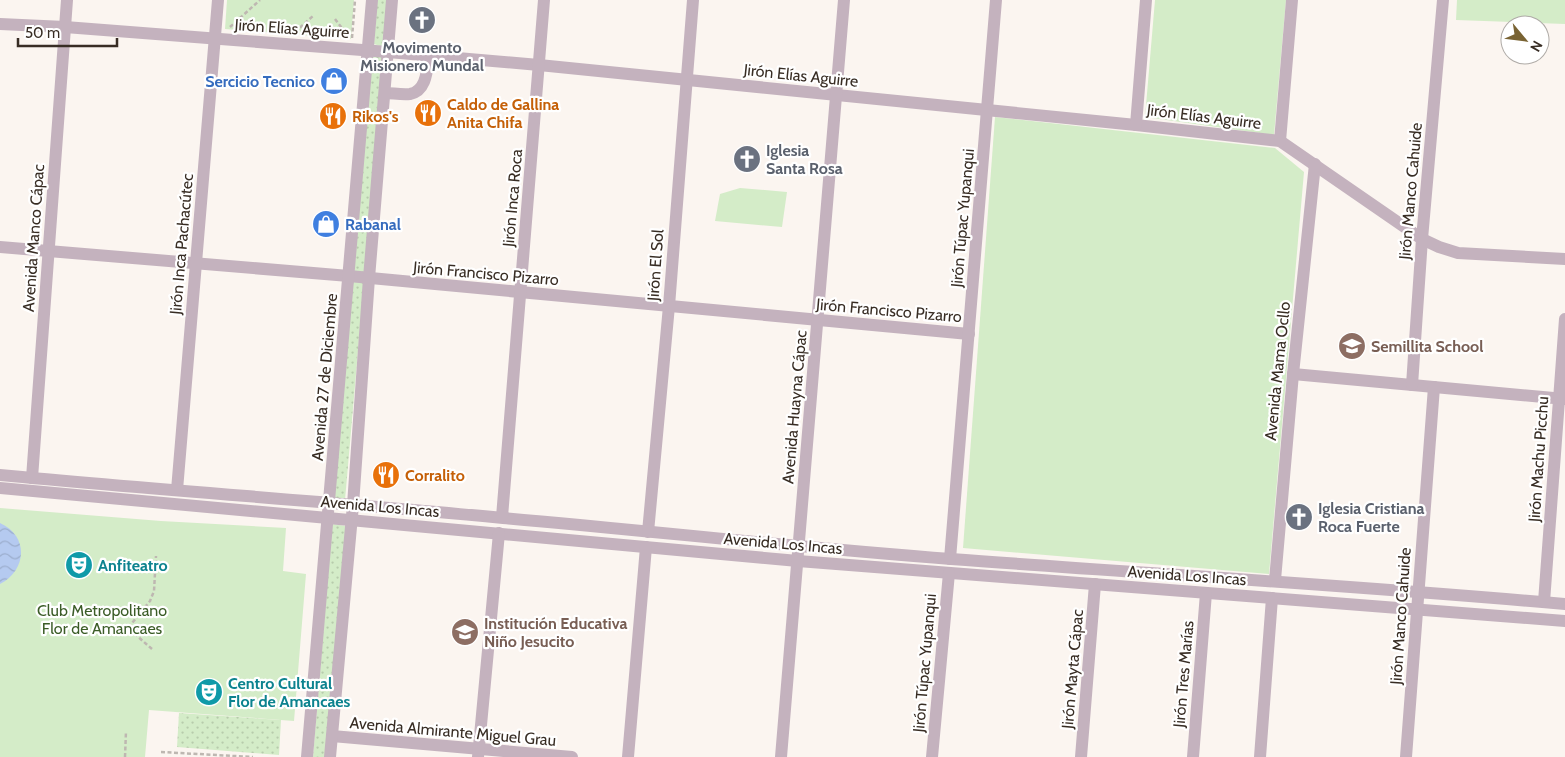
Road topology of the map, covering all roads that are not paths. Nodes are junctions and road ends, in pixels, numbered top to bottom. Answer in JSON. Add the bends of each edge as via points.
{"nodes":[{"id":1,"x":67,"y":0,"type":"edge"},
{"id":2,"x":218,"y":0,"type":"edge"},
{"id":3,"x":372,"y":0,"type":"edge"},
{"id":4,"x":392,"y":0,"type":"edge"},
{"id":5,"x":544,"y":0,"type":"edge"},
{"id":6,"x":693,"y":0,"type":"edge"},
{"id":7,"x":844,"y":0,"type":"edge"},
{"id":8,"x":996,"y":0,"type":"edge"},
{"id":9,"x":1146,"y":0,"type":"edge"},
{"id":10,"x":1292,"y":0,"type":"edge"},
{"id":11,"x":1443,"y":0,"type":"edge"},
{"id":12,"x":0,"y":24,"type":"edge"},
{"id":13,"x":65,"y":27,"type":"junction"},
{"id":14,"x":215,"y":39,"type":"junction"},
{"id":15,"x":368,"y":50,"type":"junction"},
{"id":16,"x":388,"y":52,"type":"junction"},
{"id":17,"x":429,"y":56,"type":"junction"},
{"id":18,"x":539,"y":65,"type":"junction"},
{"id":19,"x":686,"y":80,"type":"junction"},
{"id":20,"x":385,"y":93,"type":"junction"},
{"id":21,"x":836,"y":95,"type":"junction"},
{"id":22,"x":987,"y":110,"type":"junction"},
{"id":23,"x":1136,"y":124,"type":"junction"},
{"id":24,"x":1280,"y":141,"type":"junction"},
{"id":25,"x":1315,"y":164,"type":"junction"},
{"id":26,"x":1422,"y":238,"type":"junction"},
{"id":27,"x":0,"y":247,"type":"edge"},
{"id":28,"x":48,"y":251,"type":"junction"},
{"id":29,"x":1565,"y":259,"type":"edge"},
{"id":30,"x":196,"y":264,"type":"junction"},
{"id":31,"x":349,"y":276,"type":"junction"},
{"id":32,"x":369,"y":278,"type":"junction"},
{"id":33,"x":521,"y":292,"type":"junction"},
{"id":34,"x":668,"y":306,"type":"junction"},
{"id":35,"x":1565,"y":319,"type":"edge"},
{"id":36,"x":818,"y":320,"type":"junction"},
{"id":37,"x":969,"y":334,"type":"junction"},
{"id":38,"x":1293,"y":374,"type":"junction"},
{"id":39,"x":1412,"y":385,"type":"junction"},
{"id":40,"x":1434,"y":387,"type":"junction"},
{"id":41,"x":1562,"y":399,"type":"edge"},
{"id":42,"x":0,"y":475,"type":"edge"},
{"id":43,"x":32,"y":478,"type":"junction"},
{"id":44,"x":0,"y":488,"type":"edge"},
{"id":45,"x":177,"y":490,"type":"junction"},
{"id":46,"x":329,"y":503,"type":"junction"},
{"id":47,"x":353,"y":505,"type":"junction"},
{"id":48,"x":327,"y":517,"type":"junction"},
{"id":49,"x":502,"y":518,"type":"junction"},
{"id":50,"x":351,"y":519,"type":"junction"},
{"id":51,"x":648,"y":532,"type":"junction"},
{"id":52,"x":499,"y":534,"type":"junction"},
{"id":53,"x":799,"y":546,"type":"junction"},
{"id":54,"x":646,"y":547,"type":"junction"},
{"id":55,"x":950,"y":559,"type":"junction"},
{"id":56,"x":798,"y":561,"type":"junction"},
{"id":57,"x":949,"y":573,"type":"junction"},
{"id":58,"x":1275,"y":580,"type":"junction"},
{"id":59,"x":1095,"y":584,"type":"junction"},
{"id":60,"x":1418,"y":592,"type":"junction"},
{"id":61,"x":1206,"y":593,"type":"junction"},
{"id":62,"x":1272,"y":598,"type":"junction"},
{"id":63,"x":1544,"y":602,"type":"junction"},
{"id":64,"x":1565,"y":604,"type":"edge"},
{"id":65,"x":1417,"y":610,"type":"junction"},
{"id":66,"x":1565,"y":621,"type":"edge"},
{"id":67,"x":332,"y":736,"type":"junction"},
{"id":68,"x":479,"y":753,"type":"edge"},
{"id":69,"x":307,"y":757,"type":"edge"},
{"id":70,"x":330,"y":757,"type":"edge"},
{"id":71,"x":572,"y":757,"type":"edge"},
{"id":72,"x":628,"y":757,"type":"edge"},
{"id":73,"x":782,"y":757,"type":"edge"},
{"id":74,"x":932,"y":757,"type":"edge"},
{"id":75,"x":1081,"y":757,"type":"edge"},
{"id":76,"x":1193,"y":757,"type":"edge"},
{"id":77,"x":1260,"y":757,"type":"edge"},
{"id":78,"x":1406,"y":757,"type":"edge"}],
"edges":[{"from":1,"to":13,"type":"street","name":"Avenida Manco Cápac"},
{"from":2,"to":14,"type":"street","name":"Jirón Inca Pachacútec"},
{"from":3,"to":15,"type":"street","name":"Avenida 27 de Diciembre"},
{"from":4,"to":16,"type":"street"},
{"from":5,"to":18,"type":"street","name":"Jirón Inca Roca"},
{"from":6,"to":19,"type":"street","name":"Jirón El Sol"},
{"from":7,"to":21,"type":"street","name":"Avenida Huayna Cápac"},
{"from":8,"to":22,"type":"street","name":"Jirón Túpac Yupanqui"},
{"from":9,"to":23,"type":"street"},
{"from":10,"to":24,"type":"street"},
{"from":11,"to":26,"type":"street","name":"Jirón Manco Cahuide"},
{"from":12,"to":13,"type":"street","name":"Jirón Elías Aguirre"},
{"from":13,"to":14,"type":"street","name":"Jirón Elías Aguirre"},
{"from":13,"to":28,"type":"street","name":"Avenida Manco Cápac"},
{"from":14,"to":15,"type":"street","name":"Jirón Elías Aguirre"},
{"from":14,"to":30,"type":"street","name":"Jirón Inca Pachacútec"},
{"from":15,"to":16,"type":"street","name":"Jirón Elías Aguirre"},
{"from":15,"to":31,"type":"street","name":"Avenida 27 de Diciembre"},
{"from":16,"to":17,"type":"street","name":"Jirón Elías Aguirre"},
{"from":16,"to":20,"type":"street"},
{"from":17,"to":18,"type":"street","name":"Jirón Elías Aguirre"},
{"from":17,"to":20,"type":"street","via":[[422,86],[411,94]]},
{"from":18,"to":19,"type":"street","name":"Jirón Elías Aguirre"},
{"from":18,"to":33,"type":"street","name":"Jirón Inca Roca"},
{"from":19,"to":21,"type":"street","name":"Jirón Elías Aguirre"},
{"from":19,"to":34,"type":"street","name":"Jirón El Sol"},
{"from":20,"to":32,"type":"street"},
{"from":21,"to":22,"type":"street","name":"Jirón Elías Aguirre"},
{"from":21,"to":36,"type":"street","name":"Avenida Huayna Cápac"},
{"from":22,"to":23,"type":"street","name":"Jirón Elías Aguirre"},
{"from":22,"to":37,"type":"street","name":"Jirón Túpac Yupanqui"},
{"from":23,"to":24,"type":"street","name":"Jirón Elías Aguirre"},
{"from":24,"to":25,"type":"street","name":"Jirón Elías Aguirre"},
{"from":25,"to":26,"type":"street","name":"Jirón Elías Aguirre"},
{"from":25,"to":38,"type":"street","name":"Avenida Mama Ocllo"},
{"from":26,"to":29,"type":"street","name":"Jirón Elías Aguirre","via":[[1458,253]]},
{"from":26,"to":39,"type":"street","name":"Jirón Manco Cahuide"},
{"from":27,"to":28,"type":"street","name":"Jirón Francisco Pizarro"},
{"from":28,"to":30,"type":"street","name":"Jirón Francisco Pizarro"},
{"from":28,"to":43,"type":"street","name":"Avenida Manco Cápac"},
{"from":30,"to":31,"type":"street","name":"Jirón Francisco Pizarro"},
{"from":30,"to":45,"type":"street","name":"Jirón Inca Pachacútec"},
{"from":31,"to":32,"type":"street","name":"Jirón Francisco Pizarro"},
{"from":31,"to":46,"type":"street","name":"Avenida 27 de Diciembre"},
{"from":32,"to":33,"type":"street","name":"Jirón Francisco Pizarro"},
{"from":32,"to":47,"type":"street"},
{"from":33,"to":34,"type":"street","name":"Jirón Francisco Pizarro"},
{"from":33,"to":49,"type":"street","name":"Jirón Inca Roca"},
{"from":34,"to":36,"type":"street","name":"Jirón Francisco Pizarro"},
{"from":34,"to":51,"type":"street","name":"Jirón El Sol"},
{"from":35,"to":41,"type":"street","name":"Jirón Machu Picchu"},
{"from":36,"to":37,"type":"street","name":"Jirón Francisco Pizarro"},
{"from":36,"to":53,"type":"street","name":"Avenida Huayna Cápac"},
{"from":37,"to":55,"type":"street","name":"Jirón Túpac Yupanqui"},
{"from":38,"to":39,"type":"street"},
{"from":38,"to":58,"type":"street","name":"Avenida Mama Ocllo"},
{"from":39,"to":40,"type":"street"},
{"from":40,"to":41,"type":"street"},
{"from":40,"to":60,"type":"street","name":"Jirón Manco Cahuide"},
{"from":41,"to":63,"type":"street","name":"Jirón Machu Picchu"},
{"from":42,"to":43,"type":"street","name":"Avenida Los Incas"},
{"from":43,"to":45,"type":"street","name":"Avenida Los Incas"},
{"from":44,"to":48,"type":"street","name":"Avenida Los Incas"},
{"from":45,"to":46,"type":"street","name":"Avenida Los Incas"},
{"from":46,"to":47,"type":"street","name":"Avenida Los Incas"},
{"from":46,"to":48,"type":"street","name":"Avenida 27 de Diciembre"},
{"from":47,"to":49,"type":"street","name":"Avenida Los Incas"},
{"from":47,"to":50,"type":"street"},
{"from":48,"to":50,"type":"street","name":"Avenida Los Incas"},
{"from":48,"to":69,"type":"street","name":"Avenida 27 de Diciembre"},
{"from":49,"to":51,"type":"street","name":"Avenida Los Incas"},
{"from":50,"to":52,"type":"street","name":"Avenida Los Incas"},
{"from":50,"to":67,"type":"street"},
{"from":51,"to":53,"type":"street","name":"Avenida Los Incas"},
{"from":52,"to":54,"type":"street","name":"Avenida Los Incas"},
{"from":52,"to":68,"type":"street"},
{"from":53,"to":55,"type":"street","name":"Avenida Los Incas"},
{"from":53,"to":56,"type":"street","name":"Avenida Huayna Cápac"},
{"from":54,"to":56,"type":"street","name":"Avenida Los Incas"},
{"from":54,"to":72,"type":"street"},
{"from":55,"to":58,"type":"street","name":"Avenida Los Incas"},
{"from":56,"to":57,"type":"street","name":"Avenida Los Incas"},
{"from":56,"to":73,"type":"street","name":"Avenida Huayna Cápac"},
{"from":57,"to":59,"type":"street","name":"Avenida Los Incas"},
{"from":57,"to":74,"type":"street","name":"Jirón Túpac Yupanqui"},
{"from":58,"to":60,"type":"street","name":"Avenida Los Incas"},
{"from":59,"to":61,"type":"street","name":"Avenida Los Incas"},
{"from":59,"to":75,"type":"street","name":"Jirón Mayta Cápac"},
{"from":60,"to":63,"type":"street","name":"Avenida Los Incas"},
{"from":60,"to":65,"type":"street","name":"Jirón Manco Cahuide"},
{"from":61,"to":62,"type":"street","name":"Avenida Los Incas"},
{"from":61,"to":76,"type":"street","name":"Jirón Tres Marías"},
{"from":62,"to":65,"type":"street","name":"Avenida Los Incas"},
{"from":62,"to":77,"type":"street"},
{"from":63,"to":64,"type":"street","name":"Avenida Los Incas"},
{"from":65,"to":66,"type":"street","name":"Avenida Los Incas"},
{"from":65,"to":78,"type":"street","name":"Jirón Manco Cahuide"},
{"from":67,"to":68,"type":"street","name":"Avenida Almirante Miguel Grau"},
{"from":67,"to":70,"type":"street"},
{"from":68,"to":71,"type":"street","name":"Avenida Almirante Miguel Grau"}]}
